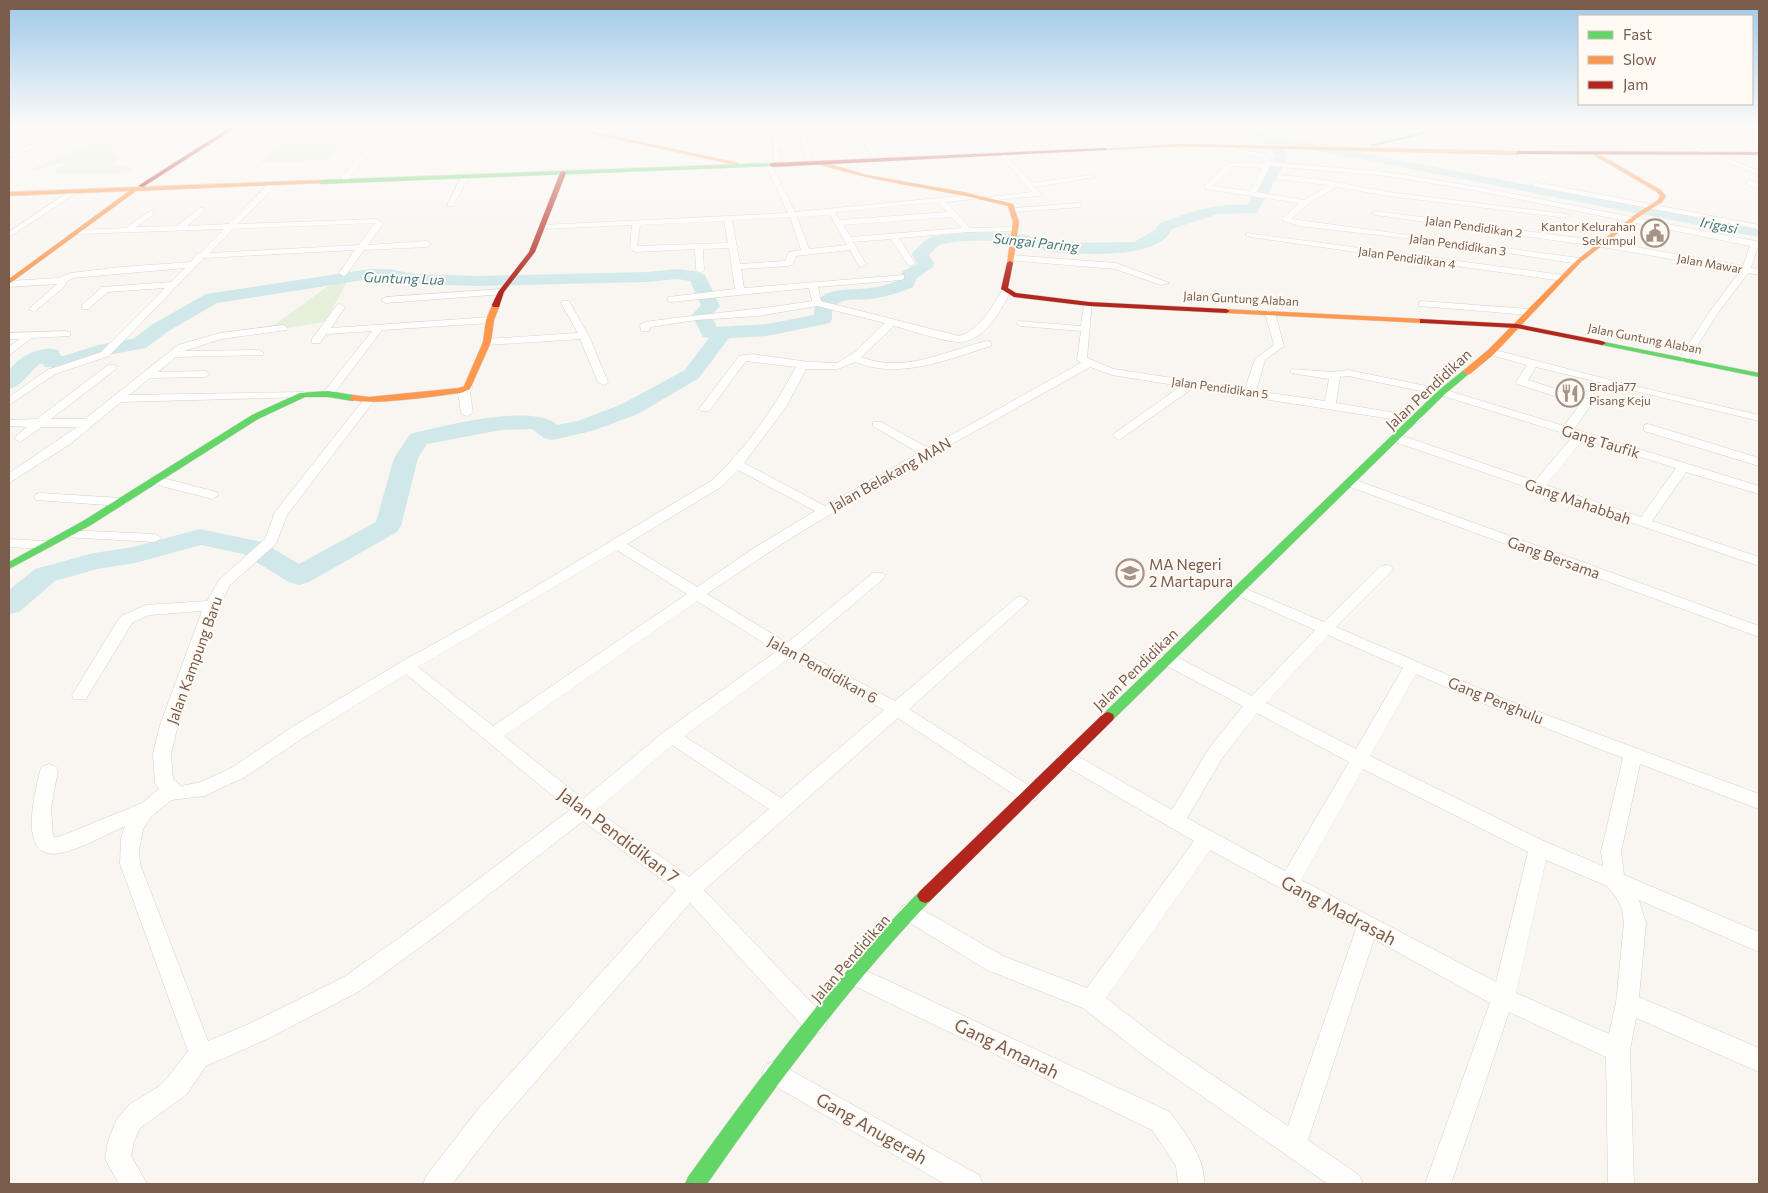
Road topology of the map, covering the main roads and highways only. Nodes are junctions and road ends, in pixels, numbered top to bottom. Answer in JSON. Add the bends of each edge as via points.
{"nodes":[{"id":1,"x":148,"y":182,"type":"edge"},
{"id":2,"x":281,"y":182,"type":"edge"},
{"id":3,"x":337,"y":182,"type":"edge"},
{"id":4,"x":560,"y":182,"type":"edge"},
{"id":5,"x":878,"y":182,"type":"edge"},
{"id":6,"x":1644,"y":182,"type":"edge"},
{"id":7,"x":240,"y":184,"type":"junction"},
{"id":8,"x":138,"y":188,"type":"junction"},
{"id":9,"x":9,"y":192,"type":"edge"},
{"id":10,"x":9,"y":283,"type":"edge"},
{"id":11,"x":1517,"y":326,"type":"junction"},
{"id":12,"x":1759,"y":375,"type":"edge"},
{"id":13,"x":9,"y":566,"type":"edge"},
{"id":14,"x":698,"y":1183,"type":"edge"}],
"edges":[{"from":1,"to":8,"type":"main road"},
{"from":2,"to":7,"type":"main road"},
{"from":3,"to":7,"type":"main road"},
{"from":4,"to":13,"type":"main road","via":[[528,259],[507,283],[490,320],[487,342],[467,387],[369,400],[328,394],[303,395],[255,417],[68,534]]},
{"from":5,"to":11,"type":"main road","name":"Jalan Guntung Alaban","via":[[984,197],[1011,205],[1015,235],[1004,289],[1028,298],[1089,304]]},
{"from":6,"to":11,"type":"main road","name":"Jalan Pendidikan","via":[[1659,190],[1663,196],[1660,201],[1580,261]]},
{"from":7,"to":8,"type":"main road"},
{"from":8,"to":9,"type":"main road"},
{"from":8,"to":9,"type":"main road"},
{"from":8,"to":10,"type":"main road"},
{"from":11,"to":12,"type":"main road","name":"Jalan Guntung Alaban"},
{"from":11,"to":14,"type":"main road","name":"Jalan Pendidikan","via":[[1442,392],[909,912],[852,974],[774,1073]]}]}
